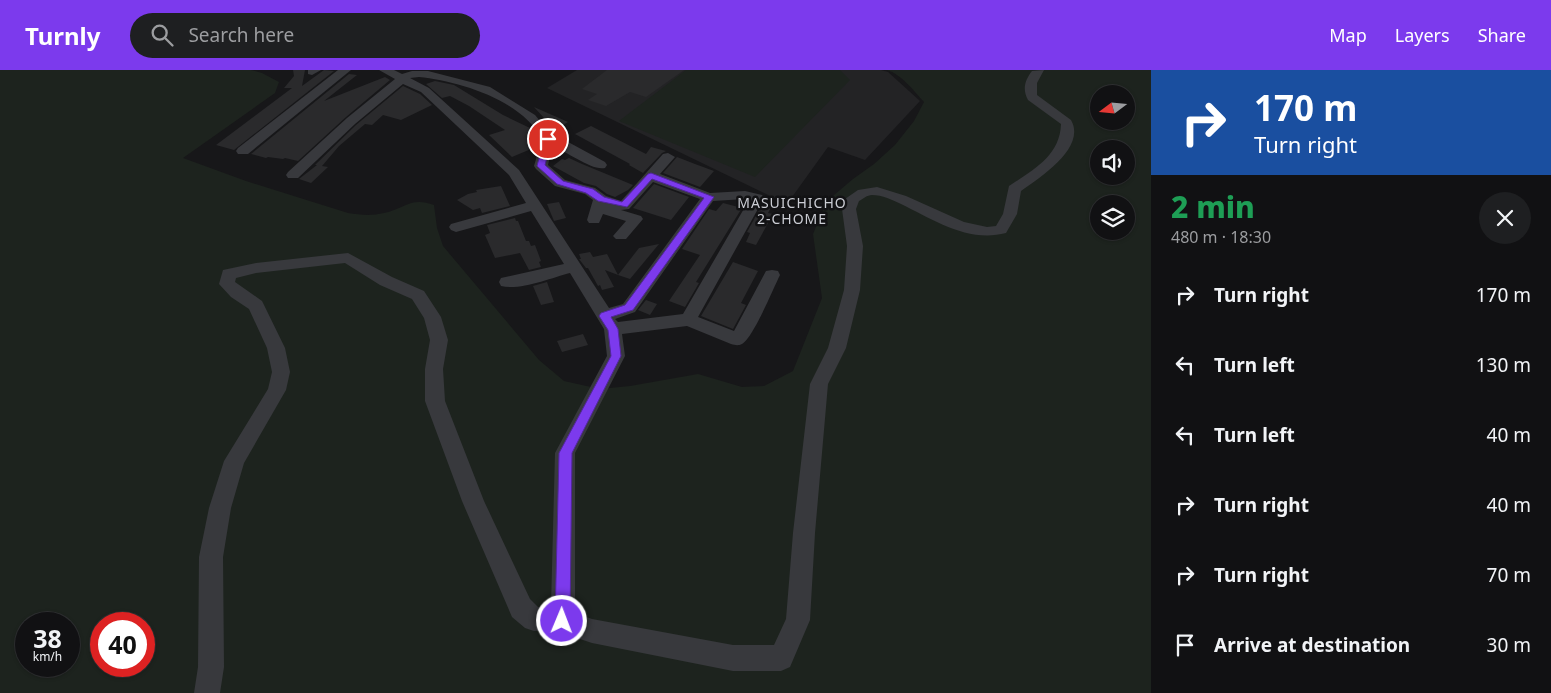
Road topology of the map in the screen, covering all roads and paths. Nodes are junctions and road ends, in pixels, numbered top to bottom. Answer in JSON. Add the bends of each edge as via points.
{"nodes":[{"id":1,"x":346,"y":70,"type":"edge"},
{"id":2,"x":385,"y":70,"type":"edge"},
{"id":3,"x":1038,"y":70,"type":"edge"},
{"id":4,"x":403,"y":78,"type":"junction"},
{"id":5,"x":548,"y":139,"type":"junction"},
{"id":6,"x":243,"y":151,"type":"dead end"},
{"id":7,"x":668,"y":157,"type":"dead end"},
{"id":8,"x":600,"y":165,"type":"dead end"},
{"id":9,"x":293,"y":175,"type":"dead end"},
{"id":10,"x":651,"y":176,"type":"junction"},
{"id":11,"x":709,"y":197,"type":"junction"},
{"id":12,"x":534,"y":205,"type":"junction"},
{"id":13,"x":598,"y":209,"type":"junction"},
{"id":14,"x":456,"y":227,"type":"dead end"},
{"id":15,"x":621,"y":236,"type":"dead end"},
{"id":16,"x":574,"y":267,"type":"junction"},
{"id":17,"x":772,"y":276,"type":"dead end"},
{"id":18,"x":507,"y":282,"type":"dead end"},
{"id":19,"x":688,"y":320,"type":"junction"},
{"id":20,"x":609,"y":322,"type":"junction"},
{"id":21,"x":562,"y":621,"type":"junction"},
{"id":22,"x":207,"y":693,"type":"edge"}],
"edges":[{"from":1,"to":6,"type":"street"},
{"from":2,"to":4,"type":"street"},
{"from":3,"to":21,"type":"street","via":[[1030,83],[1032,97],[1067,123],[1068,134],[1061,152],[1046,167],[1014,189],[1010,214],[1001,230],[990,233],[972,231],[880,191],[866,191],[852,199],[849,209],[855,246],[852,290],[837,348],[820,384],[798,620],[781,658],[733,658],[592,631]]},
{"from":4,"to":5,"type":"street","via":[[418,74],[485,88],[531,117]]},
{"from":4,"to":9,"type":"street"},
{"from":4,"to":12,"type":"street","via":[[425,90],[507,166]]},
{"from":5,"to":8,"type":"street"},
{"from":5,"to":13,"type":"street","via":[[541,166],[560,183],[590,191]]},
{"from":7,"to":10,"type":"street"},
{"from":10,"to":11,"type":"street"},
{"from":10,"to":13,"type":"street","via":[[624,206]]},
{"from":11,"to":19,"type":"street","via":[[744,195],[757,198]]},
{"from":11,"to":20,"type":"street","via":[[629,308]]},
{"from":12,"to":14,"type":"street"},
{"from":12,"to":16,"type":"street"},
{"from":13,"to":15,"type":"street","via":[[636,219]]},
{"from":16,"to":18,"type":"street"},
{"from":16,"to":20,"type":"street"},
{"from":17,"to":19,"type":"street","via":[[737,338]]},
{"from":19,"to":20,"type":"street"},
{"from":20,"to":21,"type":"street","via":[[616,356],[566,453]]},
{"from":21,"to":22,"type":"street","via":[[534,619],[520,608],[473,501],[435,401],[434,369],[439,340],[432,317],[418,295],[386,281],[348,258],[241,271],[229,274],[227,284],[256,305],[276,348],[281,372],[276,390],[234,461],[220,508],[211,557],[211,667]]}]}
